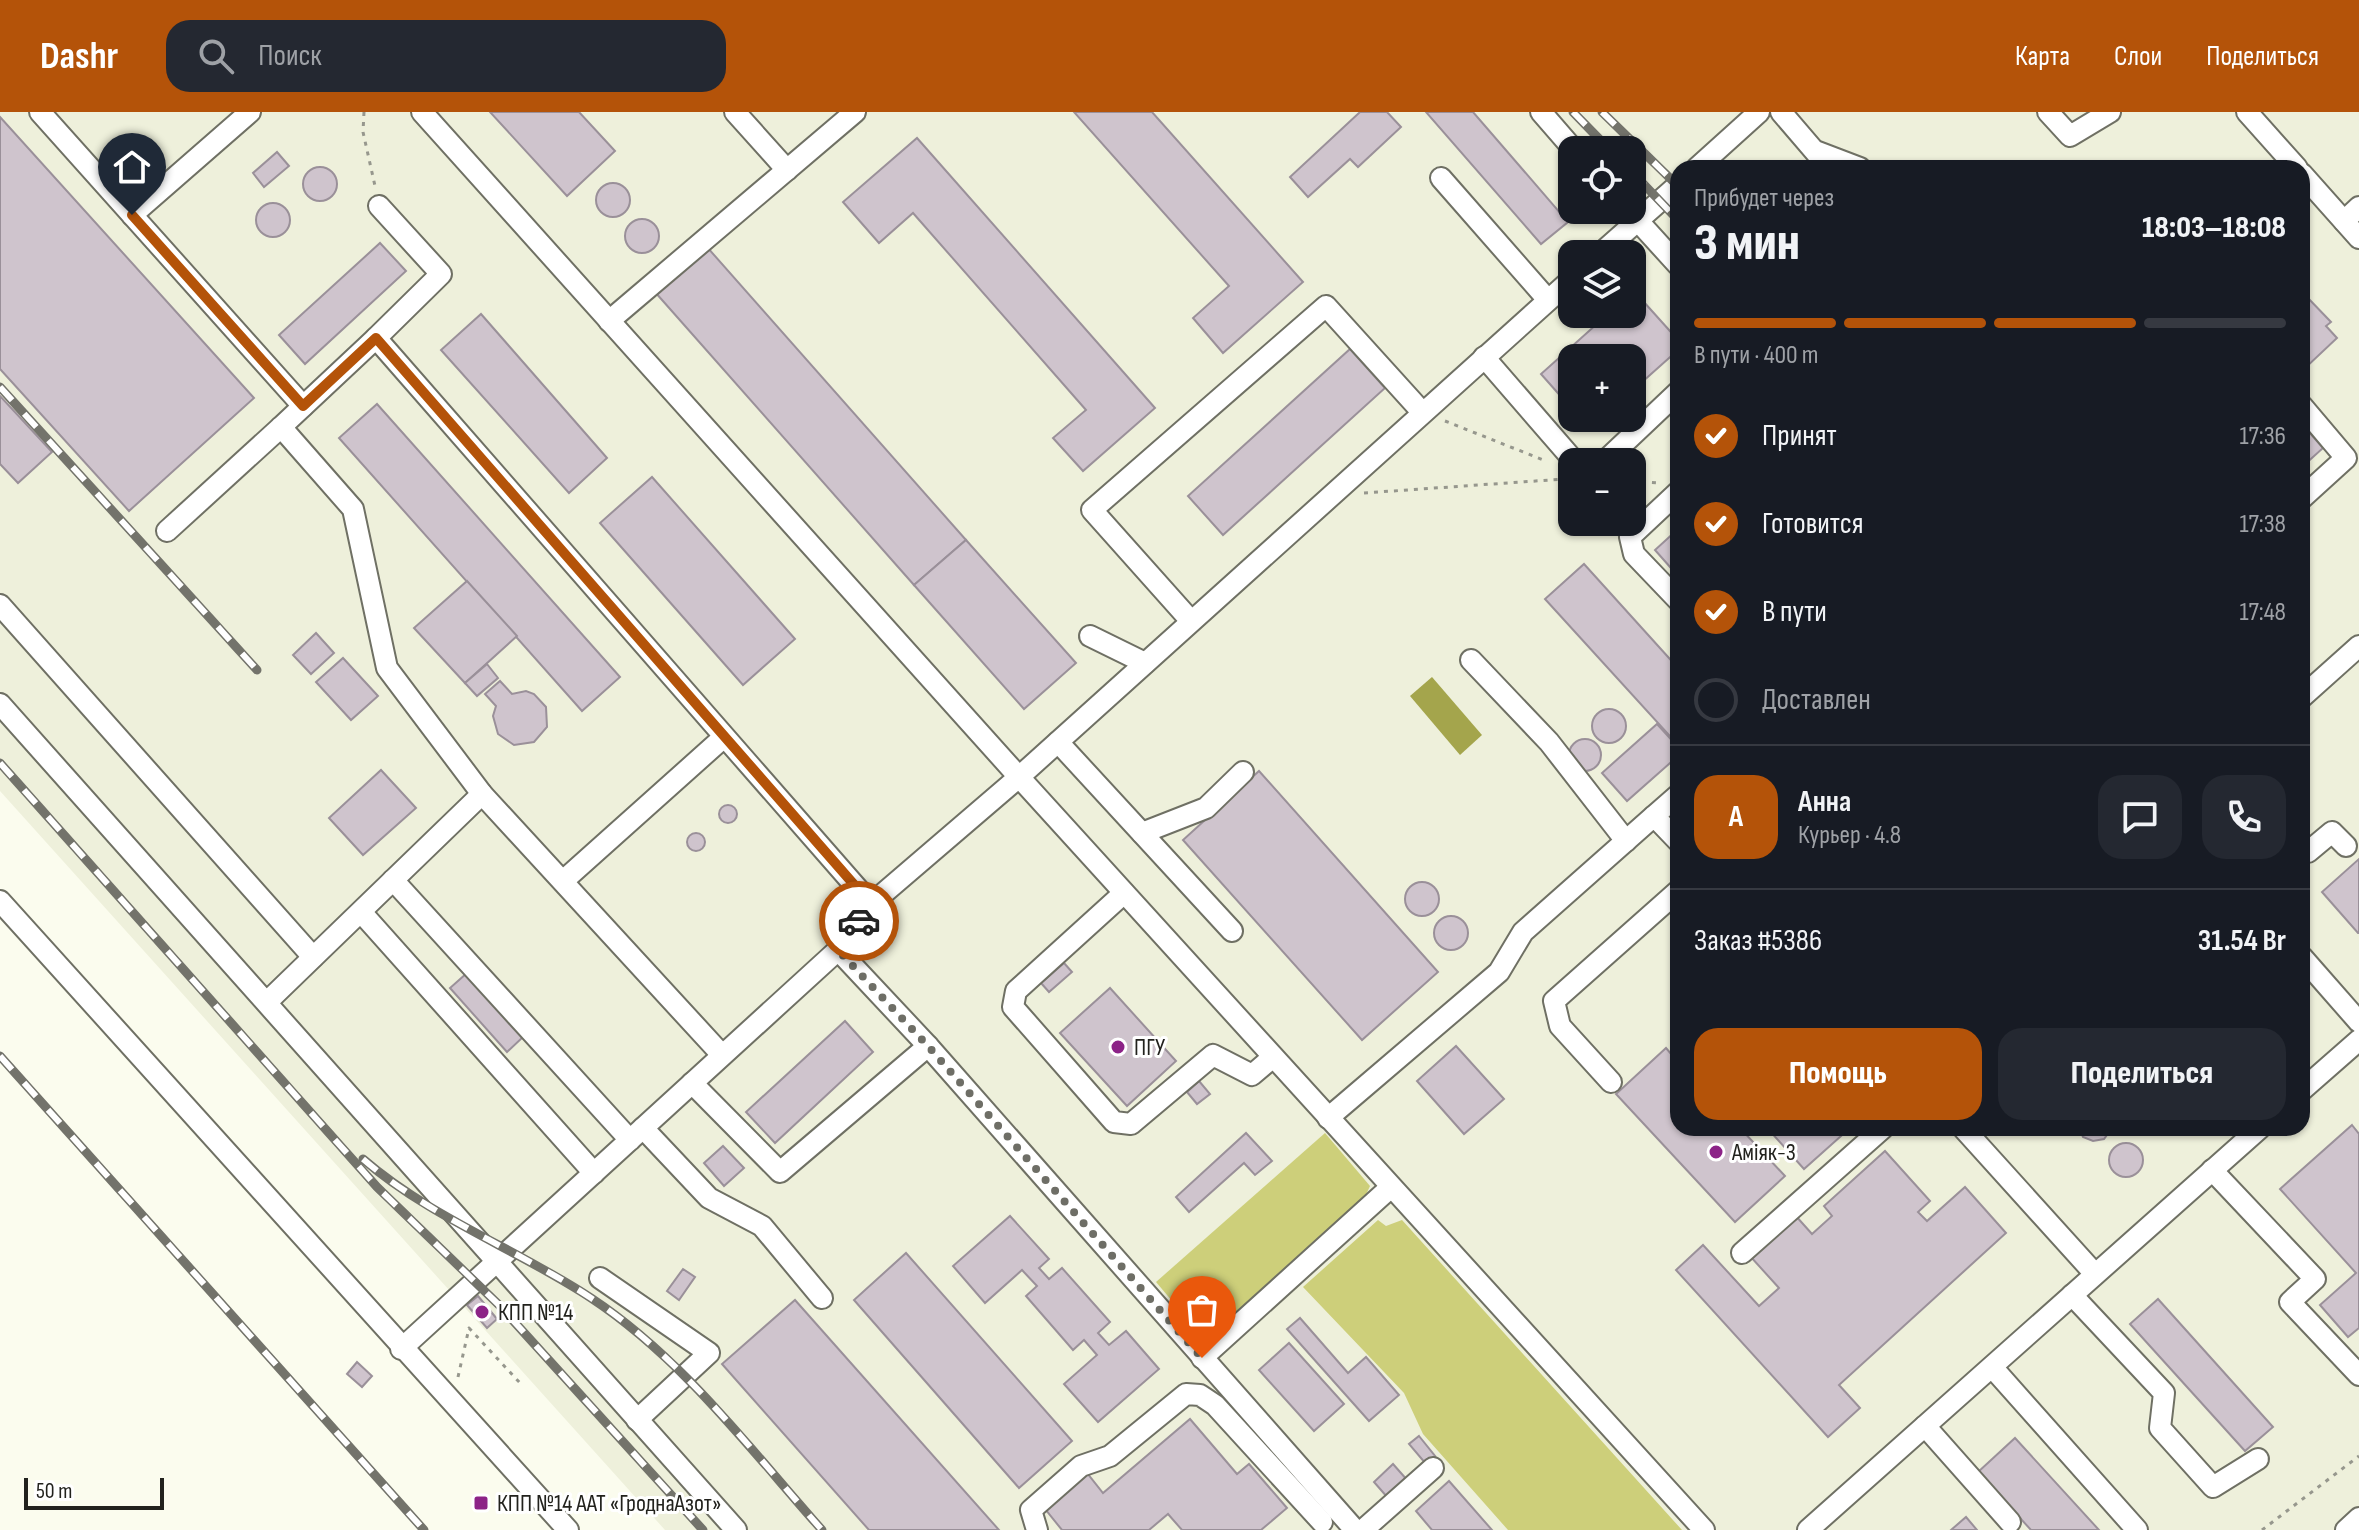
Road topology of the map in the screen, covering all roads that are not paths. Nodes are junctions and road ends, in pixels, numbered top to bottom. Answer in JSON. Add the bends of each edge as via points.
{"nodes":[{"id":1,"x":40,"y":112,"type":"edge"},
{"id":2,"x":250,"y":112,"type":"edge"},
{"id":3,"x":422,"y":112,"type":"edge"},
{"id":4,"x":735,"y":112,"type":"edge"},
{"id":5,"x":855,"y":112,"type":"edge"},
{"id":6,"x":1541,"y":112,"type":"edge"},
{"id":7,"x":1759,"y":112,"type":"edge"},
{"id":8,"x":1781,"y":112,"type":"edge"},
{"id":9,"x":2048,"y":112,"type":"edge"},
{"id":10,"x":2110,"y":112,"type":"edge"},
{"id":11,"x":2253,"y":114,"type":"edge"},
{"id":12,"x":1562,"y":136,"type":"edge"},
{"id":13,"x":1814,"y":151,"type":"junction"},
{"id":14,"x":1706,"y":160,"type":"edge"},
{"id":15,"x":1822,"y":160,"type":"edge"},
{"id":16,"x":1838,"y":160,"type":"edge"},
{"id":17,"x":2290,"y":160,"type":"edge"},
{"id":18,"x":787,"y":170,"type":"junction"},
{"id":19,"x":1441,"y":178,"type":"dead end"},
{"id":20,"x":2310,"y":180,"type":"edge"},
{"id":21,"x":1670,"y":190,"type":"edge"},
{"id":22,"x":379,"y":206,"type":"road end"},
{"id":23,"x":1646,"y":206,"type":"edge"},
{"id":24,"x":2352,"y":214,"type":"edge"},
{"id":25,"x":132,"y":215,"type":"junction"},
{"id":26,"x":1625,"y":224,"type":"edge"},
{"id":27,"x":1640,"y":224,"type":"edge"},
{"id":28,"x":2359,"y":238,"type":"edge"},
{"id":29,"x":1611,"y":240,"type":"edge"},
{"id":30,"x":1670,"y":256,"type":"edge"},
{"id":31,"x":1558,"y":291,"type":"edge"},
{"id":32,"x":1548,"y":300,"type":"junction"},
{"id":33,"x":609,"y":321,"type":"junction"},
{"id":34,"x":376,"y":338,"type":"junction"},
{"id":35,"x":1484,"y":357,"type":"junction"},
{"id":36,"x":1670,"y":400,"type":"edge"},
{"id":37,"x":303,"y":406,"type":"junction"},
{"id":38,"x":1422,"y":412,"type":"junction"},
{"id":39,"x":2310,"y":415,"type":"edge"},
{"id":40,"x":281,"y":427,"type":"junction"},
{"id":41,"x":1619,"y":448,"type":"edge"},
{"id":42,"x":1558,"y":452,"type":"edge"},
{"id":43,"x":1670,"y":488,"type":"edge"},
{"id":44,"x":2310,"y":491,"type":"edge"},
{"id":45,"x":167,"y":531,"type":"dead end"},
{"id":46,"x":1670,"y":592,"type":"edge"},
{"id":47,"x":0,"y":605,"type":"edge"},
{"id":48,"x":1191,"y":621,"type":"junction"},
{"id":49,"x":1090,"y":636,"type":"dead end"},
{"id":50,"x":2359,"y":646,"type":"edge"},
{"id":51,"x":1471,"y":660,"type":"dead end"},
{"id":52,"x":1145,"y":663,"type":"junction"},
{"id":53,"x":2310,"y":690,"type":"edge"},
{"id":54,"x":0,"y":704,"type":"edge"},
{"id":55,"x":724,"y":737,"type":"junction"},
{"id":56,"x":1058,"y":742,"type":"junction"},
{"id":57,"x":1243,"y":772,"type":"dead end"},
{"id":58,"x":1019,"y":777,"type":"junction"},
{"id":59,"x":482,"y":794,"type":"junction"},
{"id":60,"x":1670,"y":802,"type":"edge"},
{"id":61,"x":1654,"y":816,"type":"junction"},
{"id":62,"x":1142,"y":833,"type":"junction"},
{"id":63,"x":1670,"y":833,"type":"edge"},
{"id":64,"x":1626,"y":841,"type":"junction"},
{"id":65,"x":2346,"y":846,"type":"dead end"},
{"id":66,"x":2310,"y":850,"type":"edge"},
{"id":67,"x":393,"y":880,"type":"junction"},
{"id":68,"x":563,"y":881,"type":"junction"},
{"id":69,"x":1124,"y":893,"type":"junction"},
{"id":70,"x":1670,"y":898,"type":"edge"},
{"id":71,"x":0,"y":901,"type":"edge"},
{"id":72,"x":871,"y":904,"type":"junction"},
{"id":73,"x":361,"y":912,"type":"junction"},
{"id":74,"x":1232,"y":931,"type":"dead end"},
{"id":75,"x":838,"y":950,"type":"junction"},
{"id":76,"x":313,"y":957,"type":"junction"},
{"id":77,"x":2310,"y":966,"type":"edge"},
{"id":78,"x":267,"y":1002,"type":"junction"},
{"id":79,"x":2359,"y":1022,"type":"edge"},
{"id":80,"x":2359,"y":1040,"type":"edge"},
{"id":81,"x":928,"y":1046,"type":"junction"},
{"id":82,"x":722,"y":1055,"type":"junction"},
{"id":83,"x":1273,"y":1057,"type":"junction"},
{"id":84,"x":1611,"y":1082,"type":"dead end"},
{"id":85,"x":692,"y":1083,"type":"junction"},
{"id":86,"x":2310,"y":1083,"type":"edge"},
{"id":87,"x":1328,"y":1118,"type":"junction"},
{"id":88,"x":636,"y":1134,"type":"junction"},
{"id":89,"x":1874,"y":1136,"type":"edge"},
{"id":90,"x":1970,"y":1136,"type":"edge"},
{"id":91,"x":2251,"y":1136,"type":"edge"},
{"id":92,"x":2212,"y":1170,"type":"junction"},
{"id":93,"x":594,"y":1173,"type":"junction"},
{"id":94,"x":1391,"y":1187,"type":"junction"},
{"id":95,"x":1742,"y":1253,"type":"dead end"},
{"id":96,"x":497,"y":1261,"type":"junction"},
{"id":97,"x":2095,"y":1274,"type":"junction"},
{"id":98,"x":600,"y":1278,"type":"dead end"},
{"id":99,"x":2072,"y":1295,"type":"junction"},
{"id":100,"x":822,"y":1298,"type":"dead end"},
{"id":101,"x":401,"y":1349,"type":"junction"},
{"id":102,"x":1202,"y":1358,"type":"junction"},
{"id":103,"x":1992,"y":1367,"type":"junction"},
{"id":104,"x":2359,"y":1375,"type":"edge"},
{"id":105,"x":637,"y":1420,"type":"junction"},
{"id":106,"x":1925,"y":1426,"type":"junction"},
{"id":107,"x":2258,"y":1459,"type":"dead end"},
{"id":108,"x":1433,"y":1468,"type":"dead end"},
{"id":109,"x":2359,"y":1518,"type":"edge"},
{"id":110,"x":2010,"y":1522,"type":"dead end"},
{"id":111,"x":1321,"y":1527,"type":"edge"},
{"id":112,"x":568,"y":1530,"type":"edge"},
{"id":113,"x":736,"y":1530,"type":"edge"},
{"id":114,"x":1037,"y":1530,"type":"edge"},
{"id":115,"x":1355,"y":1530,"type":"edge"},
{"id":116,"x":1363,"y":1530,"type":"edge"},
{"id":117,"x":1704,"y":1530,"type":"edge"},
{"id":118,"x":1808,"y":1530,"type":"edge"},
{"id":119,"x":2137,"y":1530,"type":"edge"},
{"id":120,"x":2346,"y":1530,"type":"edge"}],
"edges":[{"from":1,"to":25,"type":"lane"},
{"from":2,"to":25,"type":"lane"},
{"from":3,"to":33,"type":"lane"},
{"from":4,"to":18,"type":"lane"},
{"from":5,"to":18,"type":"lane"},
{"from":6,"to":12,"type":"lane"},
{"from":7,"to":14,"type":"lane"},
{"from":8,"to":13,"type":"lane"},
{"from":9,"to":10,"type":"lane","via":[[2070,136]]},
{"from":11,"to":17,"type":"lane"},
{"from":13,"to":15,"type":"lane"},
{"from":13,"to":16,"type":"lane"},
{"from":18,"to":33,"type":"lane"},
{"from":19,"to":32,"type":"lane"},
{"from":20,"to":24,"type":"lane"},
{"from":21,"to":23,"type":"lane"},
{"from":22,"to":34,"type":"lane","via":[[441,274]]},
{"from":24,"to":28,"type":"lane"},
{"from":25,"to":37,"type":"lane"},
{"from":26,"to":29,"type":"lane"},
{"from":27,"to":30,"type":"lane"},
{"from":31,"to":32,"type":"lane"},
{"from":32,"to":35,"type":"lane"},
{"from":33,"to":58,"type":"lane"},
{"from":34,"to":37,"type":"lane"},
{"from":34,"to":55,"type":"lane"},
{"from":35,"to":38,"type":"lane"},
{"from":35,"to":42,"type":"lane"},
{"from":36,"to":41,"type":"lane"},
{"from":37,"to":40,"type":"lane"},
{"from":38,"to":48,"type":"lane"},
{"from":38,"to":48,"type":"lane","via":[[1326,306],[1092,510]]},
{"from":39,"to":44,"type":"lane","via":[[2346,458]]},
{"from":40,"to":45,"type":"lane"},
{"from":40,"to":59,"type":"lane","via":[[353,509],[387,668]]},
{"from":43,"to":46,"type":"lane","via":[[1630,537],[1634,554]]},
{"from":47,"to":76,"type":"lane"},
{"from":48,"to":52,"type":"lane"},
{"from":49,"to":52,"type":"lane"},
{"from":50,"to":53,"type":"lane"},
{"from":51,"to":64,"type":"lane","via":[[1549,742]]},
{"from":52,"to":56,"type":"lane"},
{"from":54,"to":78,"type":"lane"},
{"from":55,"to":68,"type":"lane"},
{"from":55,"to":72,"type":"lane"},
{"from":56,"to":58,"type":"lane"},
{"from":56,"to":62,"type":"lane"},
{"from":57,"to":62,"type":"lane","via":[[1206,808]]},
{"from":58,"to":69,"type":"lane"},
{"from":58,"to":72,"type":"lane"},
{"from":59,"to":67,"type":"lane"},
{"from":59,"to":68,"type":"lane"},
{"from":60,"to":61,"type":"lane"},
{"from":61,"to":63,"type":"lane"},
{"from":61,"to":64,"type":"lane"},
{"from":62,"to":74,"type":"lane"},
{"from":64,"to":87,"type":"lane","via":[[1523,932],[1499,972]]},
{"from":65,"to":66,"type":"lane","via":[[2332,832]]},
{"from":67,"to":73,"type":"lane"},
{"from":67,"to":88,"type":"lane"},
{"from":68,"to":82,"type":"lane"},
{"from":69,"to":83,"type":"lane"},
{"from":69,"to":83,"type":"lane","via":[[1016,991],[1013,1007],[1114,1122],[1131,1124],[1213,1055],[1252,1075]]},
{"from":70,"to":84,"type":"lane","via":[[1554,1001],[1560,1026]]},
{"from":71,"to":101,"type":"lane"},
{"from":72,"to":75,"type":"lane"},
{"from":73,"to":76,"type":"lane"},
{"from":73,"to":93,"type":"lane"},
{"from":75,"to":81,"type":"lane"},
{"from":75,"to":82,"type":"lane"},
{"from":76,"to":78,"type":"lane"},
{"from":77,"to":79,"type":"lane"},
{"from":78,"to":96,"type":"lane"},
{"from":80,"to":86,"type":"lane"},
{"from":81,"to":85,"type":"lane","via":[[780,1172]]},
{"from":81,"to":102,"type":"lane"},
{"from":82,"to":85,"type":"lane"},
{"from":83,"to":87,"type":"lane"},
{"from":85,"to":88,"type":"lane"},
{"from":87,"to":94,"type":"lane"},
{"from":88,"to":93,"type":"lane"},
{"from":88,"to":100,"type":"lane","via":[[709,1198],[762,1226]]},
{"from":89,"to":95,"type":"lane"},
{"from":90,"to":97,"type":"lane"},
{"from":91,"to":92,"type":"lane"},
{"from":92,"to":97,"type":"lane"},
{"from":92,"to":104,"type":"lane","via":[[2315,1279],[2290,1302]]},
{"from":93,"to":96,"type":"lane"},
{"from":94,"to":102,"type":"lane"},
{"from":94,"to":117,"type":"lane"},
{"from":96,"to":101,"type":"lane"},
{"from":96,"to":105,"type":"lane"},
{"from":97,"to":99,"type":"lane"},
{"from":98,"to":105,"type":"lane","via":[[709,1353]]},
{"from":99,"to":103,"type":"lane"},
{"from":99,"to":107,"type":"lane","via":[[2164,1393],[2160,1428],[2213,1487]]},
{"from":101,"to":112,"type":"lane"},
{"from":102,"to":115,"type":"lane"},
{"from":103,"to":106,"type":"lane"},
{"from":103,"to":119,"type":"lane"},
{"from":105,"to":113,"type":"lane"},
{"from":106,"to":110,"type":"lane"},
{"from":106,"to":118,"type":"lane"},
{"from":108,"to":116,"type":"lane"},
{"from":109,"to":120,"type":"lane"},
{"from":111,"to":114,"type":"lane","via":[[1215,1405],[1200,1395],[1186,1394],[1110,1456],[1081,1466],[1031,1510]]}]}
